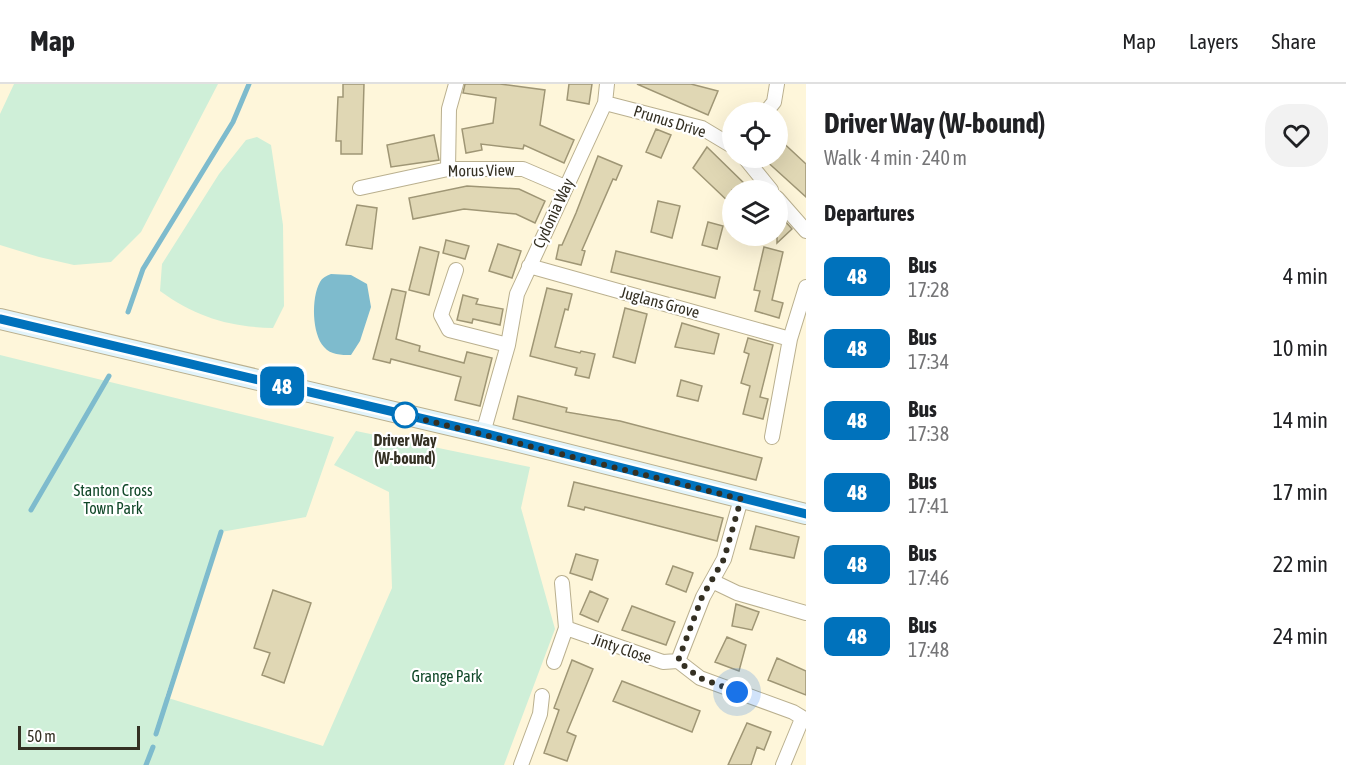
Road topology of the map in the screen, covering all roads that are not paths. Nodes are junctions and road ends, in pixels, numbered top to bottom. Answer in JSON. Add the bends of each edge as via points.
{"nodes":[{"id":1,"x":456,"y":84,"type":"edge"},
{"id":2,"x":607,"y":84,"type":"edge"},
{"id":3,"x":777,"y":84,"type":"edge"},
{"id":4,"x":774,"y":102,"type":"edge"},
{"id":5,"x":605,"y":103,"type":"junction"},
{"id":6,"x":722,"y":140,"type":"edge"},
{"id":7,"x":753,"y":168,"type":"edge"},
{"id":8,"x":448,"y":169,"type":"junction"},
{"id":9,"x":763,"y":180,"type":"edge"},
{"id":10,"x":360,"y":188,"type":"dead end"},
{"id":11,"x":565,"y":188,"type":"junction"},
{"id":12,"x":788,"y":211,"type":"edge"},
{"id":13,"x":806,"y":231,"type":"edge"},
{"id":14,"x":529,"y":266,"type":"junction"},
{"id":15,"x":456,"y":270,"type":"dead end"},
{"id":16,"x":806,"y":287,"type":"edge"},
{"id":17,"x":0,"y":319,"type":"edge"},
{"id":18,"x":790,"y":339,"type":"junction"},
{"id":19,"x":508,"y":345,"type":"junction"},
{"id":20,"x":483,"y":433,"type":"junction"},
{"id":21,"x":772,"y":437,"type":"dead end"},
{"id":22,"x":741,"y":499,"type":"junction"},
{"id":23,"x":806,"y":514,"type":"edge"},
{"id":24,"x":712,"y":581,"type":"junction"},
{"id":25,"x":562,"y":583,"type":"dead end"},
{"id":26,"x":806,"y":614,"type":"edge"},
{"id":27,"x":566,"y":628,"type":"junction"},
{"id":28,"x":678,"y":661,"type":"junction"},
{"id":29,"x":554,"y":662,"type":"dead end"},
{"id":30,"x":542,"y":696,"type":"dead end"},
{"id":31,"x":804,"y":719,"type":"edge"},
{"id":32,"x":527,"y":763,"type":"edge"},
{"id":33,"x":783,"y":765,"type":"edge"}],
"edges":[{"from":1,"to":8,"type":"street","via":[[449,109]]},
{"from":2,"to":5,"type":"street","name":"Cydonia Way"},
{"from":3,"to":4,"type":"street"},
{"from":5,"to":6,"type":"street","name":"Prunus Drive","via":[[702,128]]},
{"from":5,"to":11,"type":"street","name":"Cydonia Way"},
{"from":7,"to":9,"type":"street"},
{"from":8,"to":10,"type":"street","name":"Morus View"},
{"from":8,"to":11,"type":"street","name":"Morus View","via":[[523,169]]},
{"from":11,"to":14,"type":"street","name":"Cydonia Way"},
{"from":12,"to":13,"type":"street"},
{"from":14,"to":18,"type":"street","name":"Juglans Grove"},
{"from":14,"to":19,"type":"street","name":"Cydonia Way","via":[[517,294]]},
{"from":15,"to":19,"type":"street","via":[[441,315],[449,330]]},
{"from":16,"to":18,"type":"street"},
{"from":17,"to":20,"type":"main road"},
{"from":18,"to":21,"type":"street"},
{"from":19,"to":20,"type":"street","name":"Cydonia Way"},
{"from":20,"to":22,"type":"main road"},
{"from":22,"to":23,"type":"main road"},
{"from":22,"to":24,"type":"street","via":[[724,559]]},
{"from":24,"to":26,"type":"street","via":[[737,593]]},
{"from":24,"to":28,"type":"street"},
{"from":25,"to":27,"type":"street"},
{"from":27,"to":28,"type":"street","name":"Jinty Close","via":[[663,662]]},
{"from":27,"to":29,"type":"street"},
{"from":28,"to":31,"type":"street","via":[[700,678]]},
{"from":30,"to":32,"type":"street"},
{"from":31,"to":33,"type":"street"}]}
